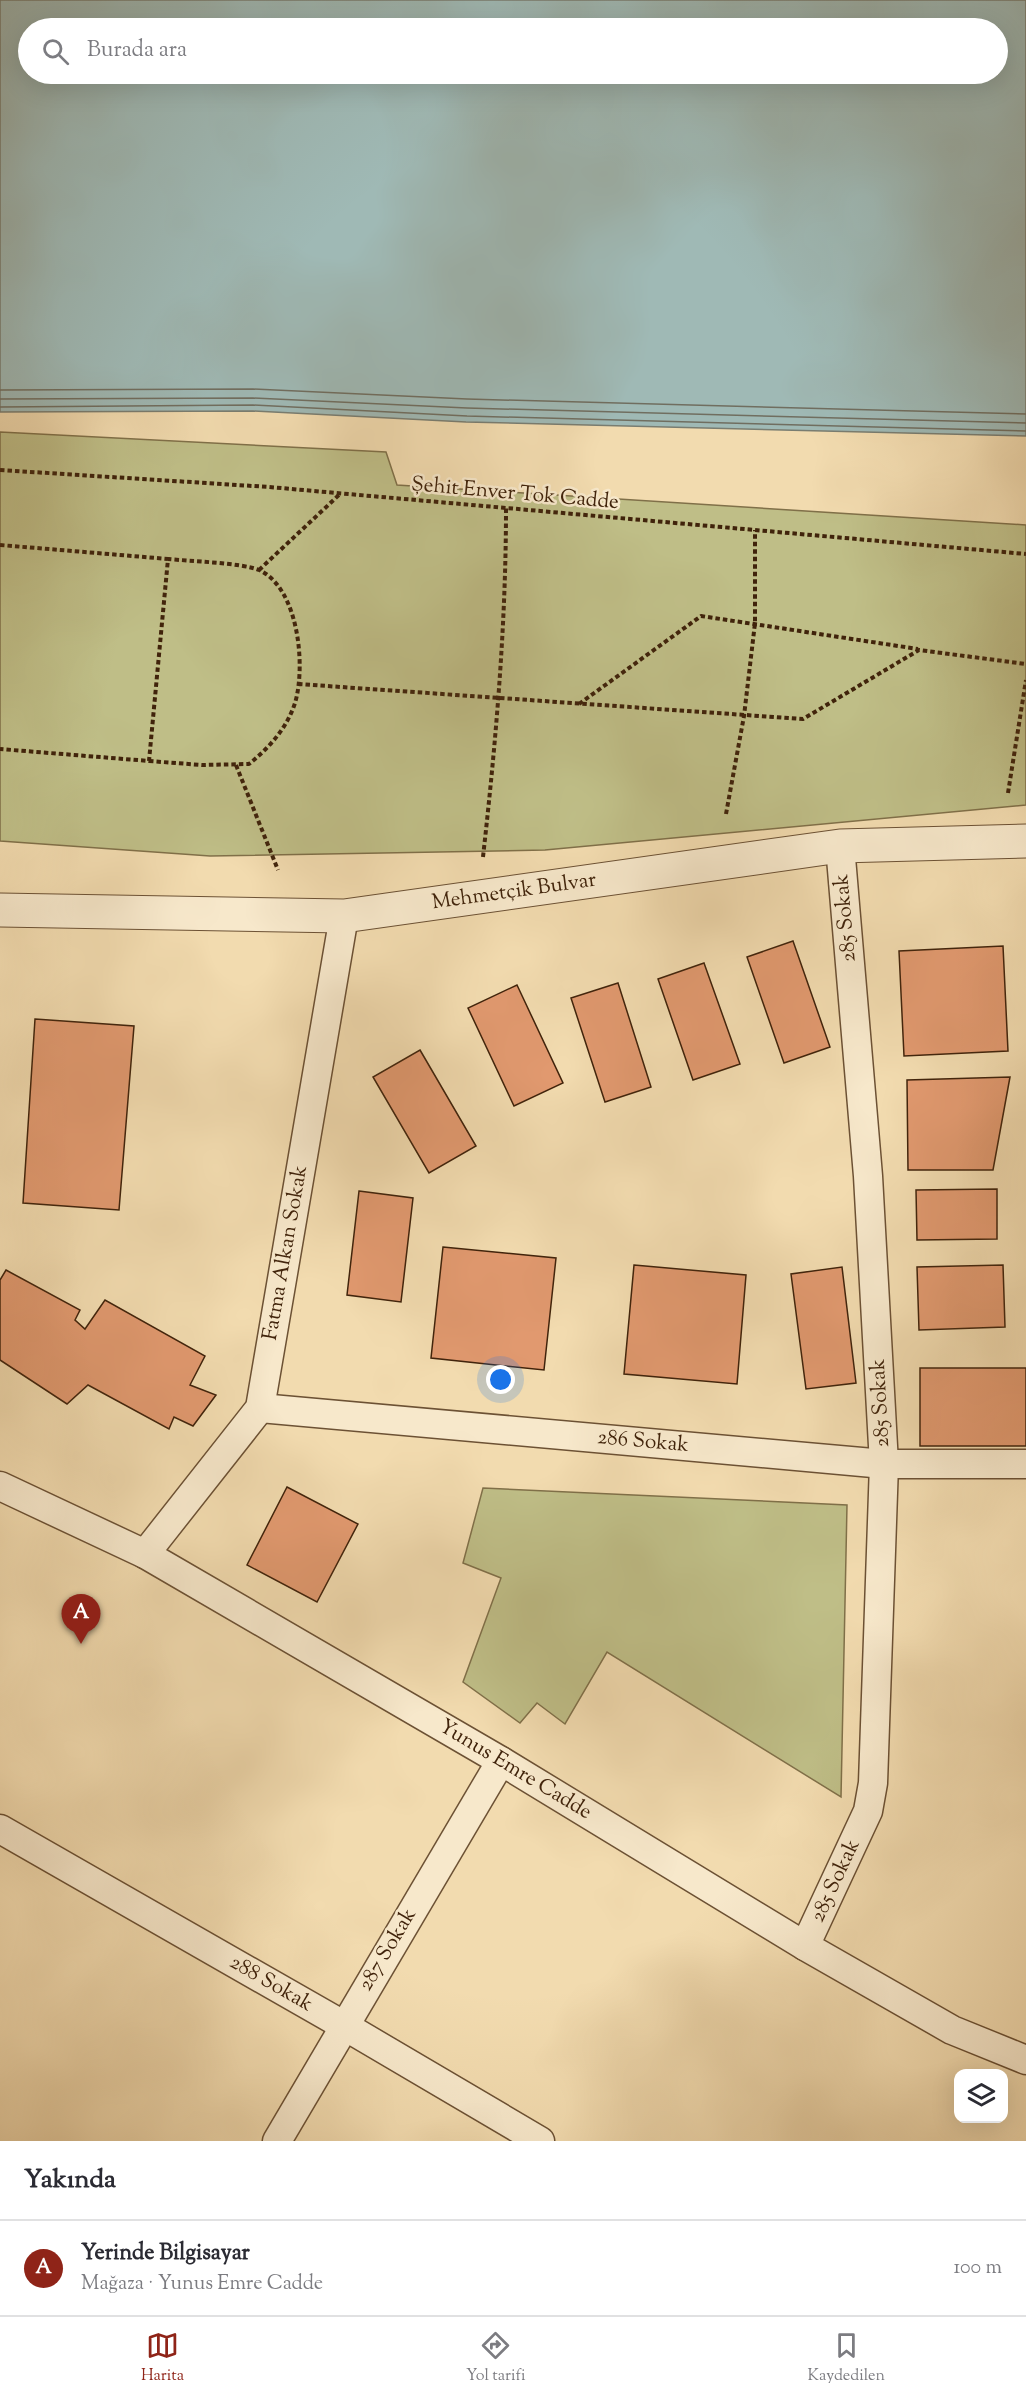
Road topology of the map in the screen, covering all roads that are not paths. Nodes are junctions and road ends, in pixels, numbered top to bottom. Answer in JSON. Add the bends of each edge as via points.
{"nodes":[{"id":1,"x":1026,"y":841,"type":"edge"},
{"id":2,"x":840,"y":846,"type":"junction"},
{"id":3,"x":0,"y":910,"type":"edge"},
{"id":4,"x":344,"y":916,"type":"junction"},
{"id":5,"x":260,"y":1408,"type":"junction"},
{"id":6,"x":884,"y":1464,"type":"junction"},
{"id":7,"x":1026,"y":1464,"type":"edge"},
{"id":8,"x":0,"y":1486,"type":"edge"},
{"id":9,"x":146,"y":1554,"type":"junction"},
{"id":10,"x":501,"y":1761,"type":"junction"},
{"id":11,"x":0,"y":1829,"type":"edge"},
{"id":12,"x":805,"y":1946,"type":"junction"},
{"id":13,"x":343,"y":2025,"type":"junction"},
{"id":14,"x":1026,"y":2060,"type":"edge"},
{"id":15,"x":277,"y":2141,"type":"edge"},
{"id":16,"x":540,"y":2141,"type":"edge"}],
"edges":[{"from":1,"to":2,"type":"street","name":"Mehmetçik Bulvar"},
{"from":2,"to":4,"type":"street","name":"Mehmetçik Bulvar"},
{"from":2,"to":6,"type":"street","name":"285 Sokak","via":[[868,1176]]},
{"from":3,"to":4,"type":"street","name":"Mehmetçik Bulvar"},
{"from":4,"to":5,"type":"street","name":"Fatma Alkan Sokak"},
{"from":5,"to":6,"type":"street","name":"286 Sokak"},
{"from":5,"to":9,"type":"street","name":"Fatma Alkan Sokak"},
{"from":6,"to":7,"type":"street","name":"286 Sokak"},
{"from":6,"to":12,"type":"street","name":"285 Sokak","via":[[873,1783],[868,1811],[853,1847]]},
{"from":8,"to":9,"type":"street","name":"Yunus Emre Cadde"},
{"from":9,"to":10,"type":"street","name":"Yunus Emre Cadde"},
{"from":10,"to":12,"type":"street","name":"Yunus Emre Cadde"},
{"from":10,"to":13,"type":"street","name":"287 Sokak"},
{"from":11,"to":13,"type":"street","name":"288 Sokak"},
{"from":12,"to":14,"type":"street","name":"Yunus Emre Cadde","via":[[952,2030]]},
{"from":13,"to":15,"type":"street","name":"287 Sokak"},
{"from":13,"to":16,"type":"street","name":"288 Sokak"}]}
